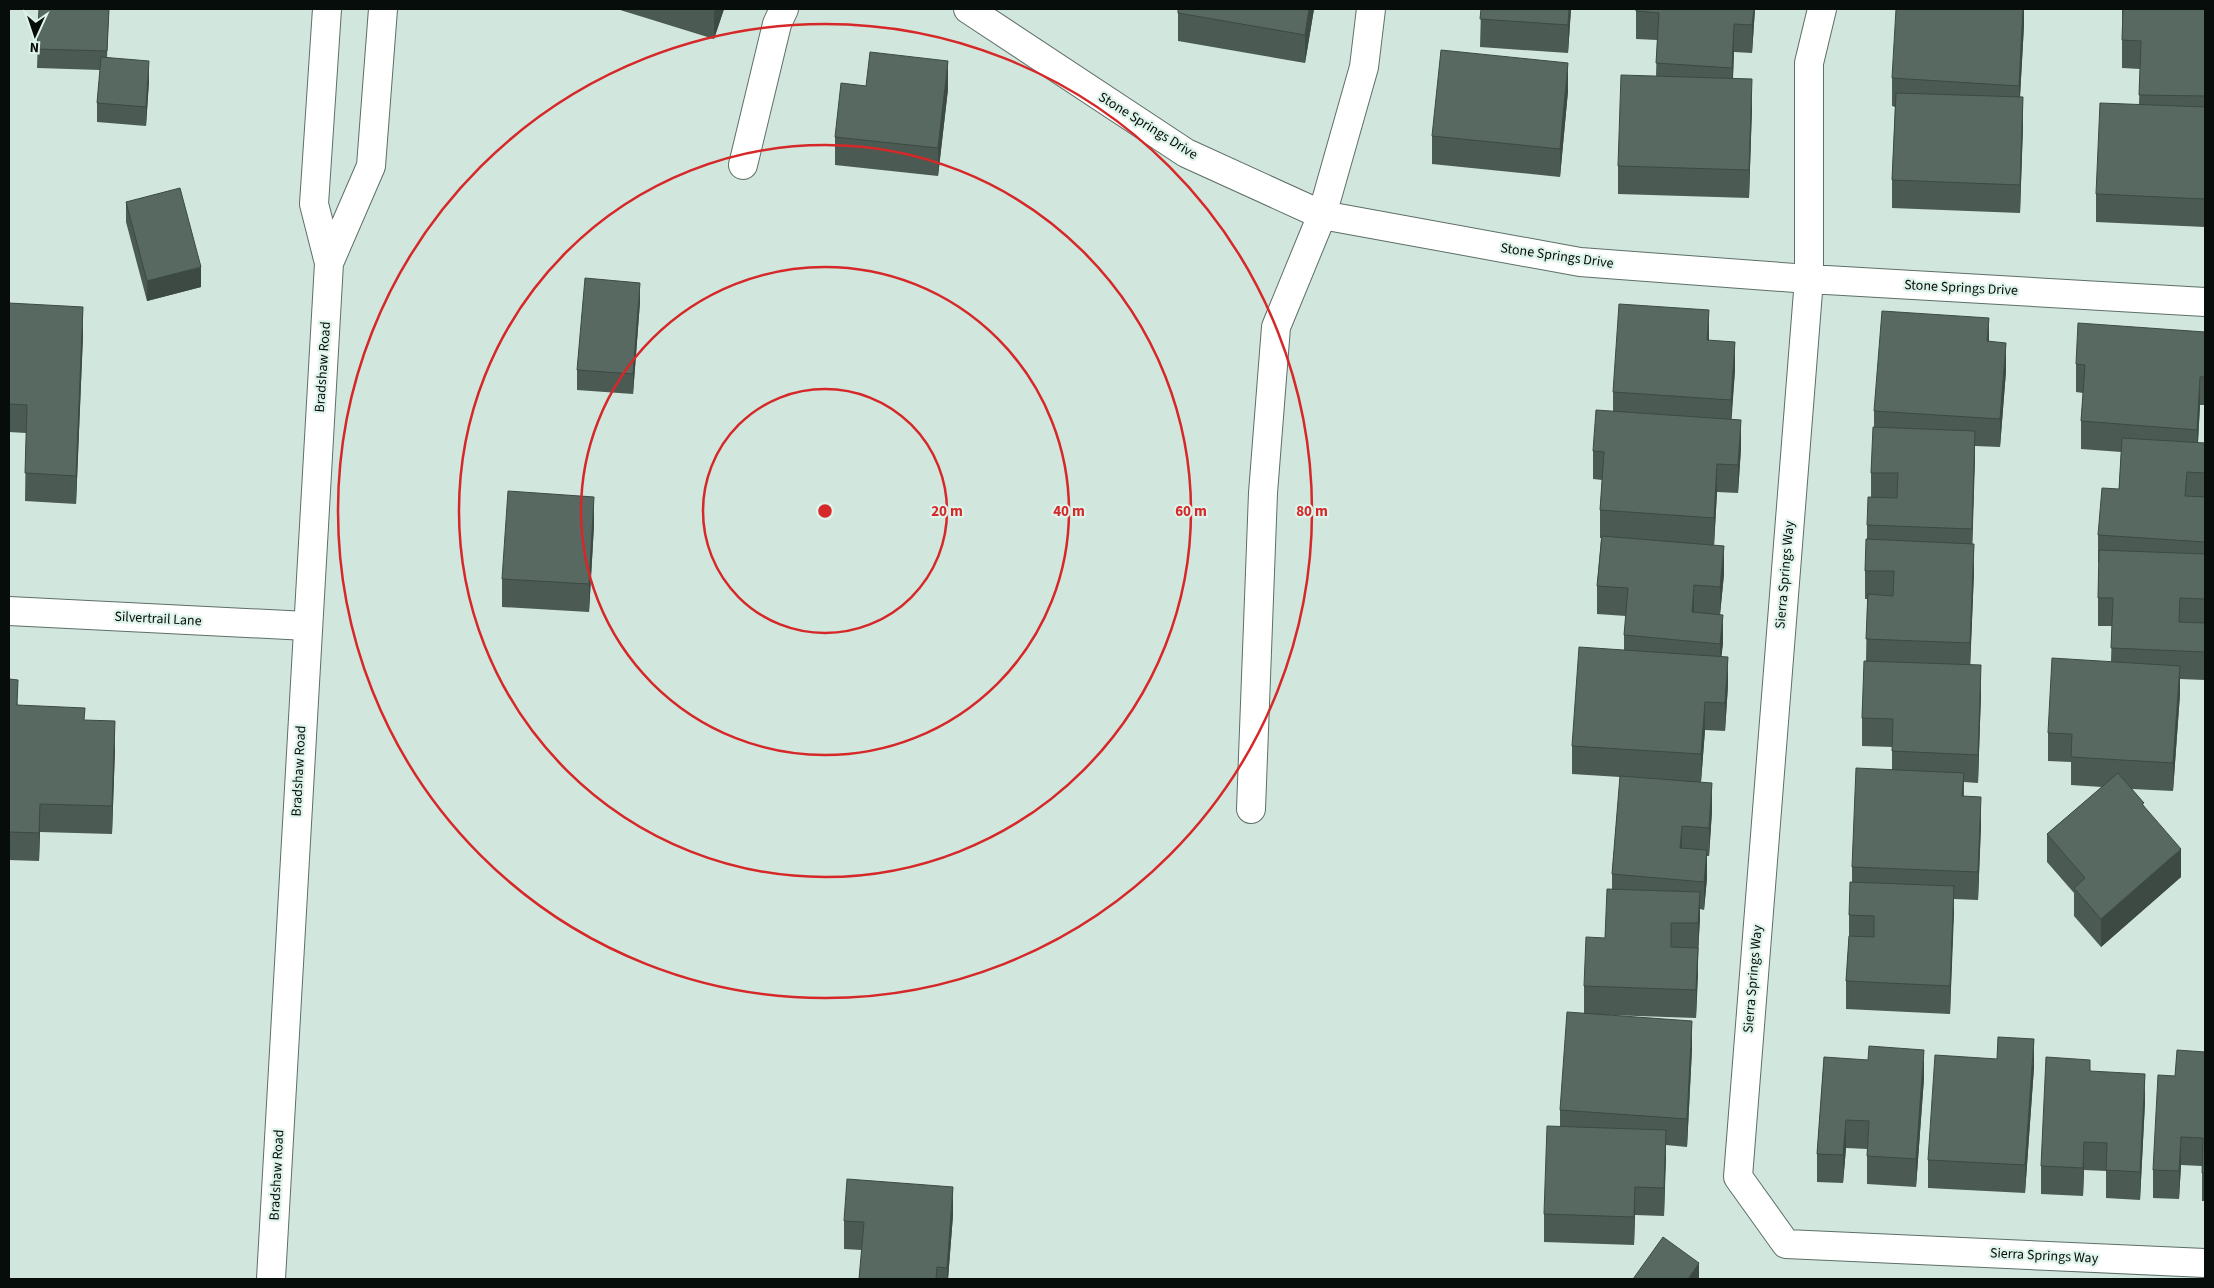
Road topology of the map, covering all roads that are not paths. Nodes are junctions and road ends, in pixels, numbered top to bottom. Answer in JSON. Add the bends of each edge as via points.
{"nodes":[{"id":1,"x":327,"y":9,"type":"edge"},
{"id":2,"x":383,"y":9,"type":"edge"},
{"id":3,"x":784,"y":9,"type":"edge"},
{"id":4,"x":968,"y":9,"type":"edge"},
{"id":5,"x":1371,"y":9,"type":"edge"},
{"id":6,"x":1822,"y":9,"type":"edge"},
{"id":7,"x":744,"y":165,"type":"dead end"},
{"id":8,"x":1322,"y":215,"type":"junction"},
{"id":9,"x":329,"y":263,"type":"junction"},
{"id":10,"x":1809,"y":280,"type":"junction"},
{"id":11,"x":2205,"y":302,"type":"edge"},
{"id":12,"x":9,"y":611,"type":"edge"},
{"id":13,"x":307,"y":626,"type":"junction"},
{"id":14,"x":1251,"y":809,"type":"dead end"},
{"id":15,"x":2205,"y":1263,"type":"edge"},
{"id":16,"x":271,"y":1279,"type":"edge"}],
"edges":[{"from":1,"to":9,"type":"street","name":"Bradshaw Road","via":[[314,204]]},
{"from":2,"to":9,"type":"street","name":"Bradshaw Road","via":[[371,166]]},
{"from":3,"to":7,"type":"street"},
{"from":4,"to":8,"type":"street","name":"Stone Springs Drive","via":[[1186,153]]},
{"from":5,"to":8,"type":"street","via":[[1364,66]]},
{"from":6,"to":10,"type":"street","via":[[1810,63]]},
{"from":8,"to":10,"type":"street","name":"Stone Springs Drive","via":[[1580,262]]},
{"from":8,"to":14,"type":"street","via":[[1276,327],[1263,492]]},
{"from":9,"to":13,"type":"street","name":"Bradshaw Road"},
{"from":10,"to":11,"type":"street","name":"Stone Springs Drive"},
{"from":10,"to":15,"type":"street","name":"Sierra Springs Way","via":[[1738,1177],[1786,1244]]},
{"from":12,"to":13,"type":"street","name":"Silvertrail Lane"},
{"from":13,"to":16,"type":"street","name":"Bradshaw Road"}]}
